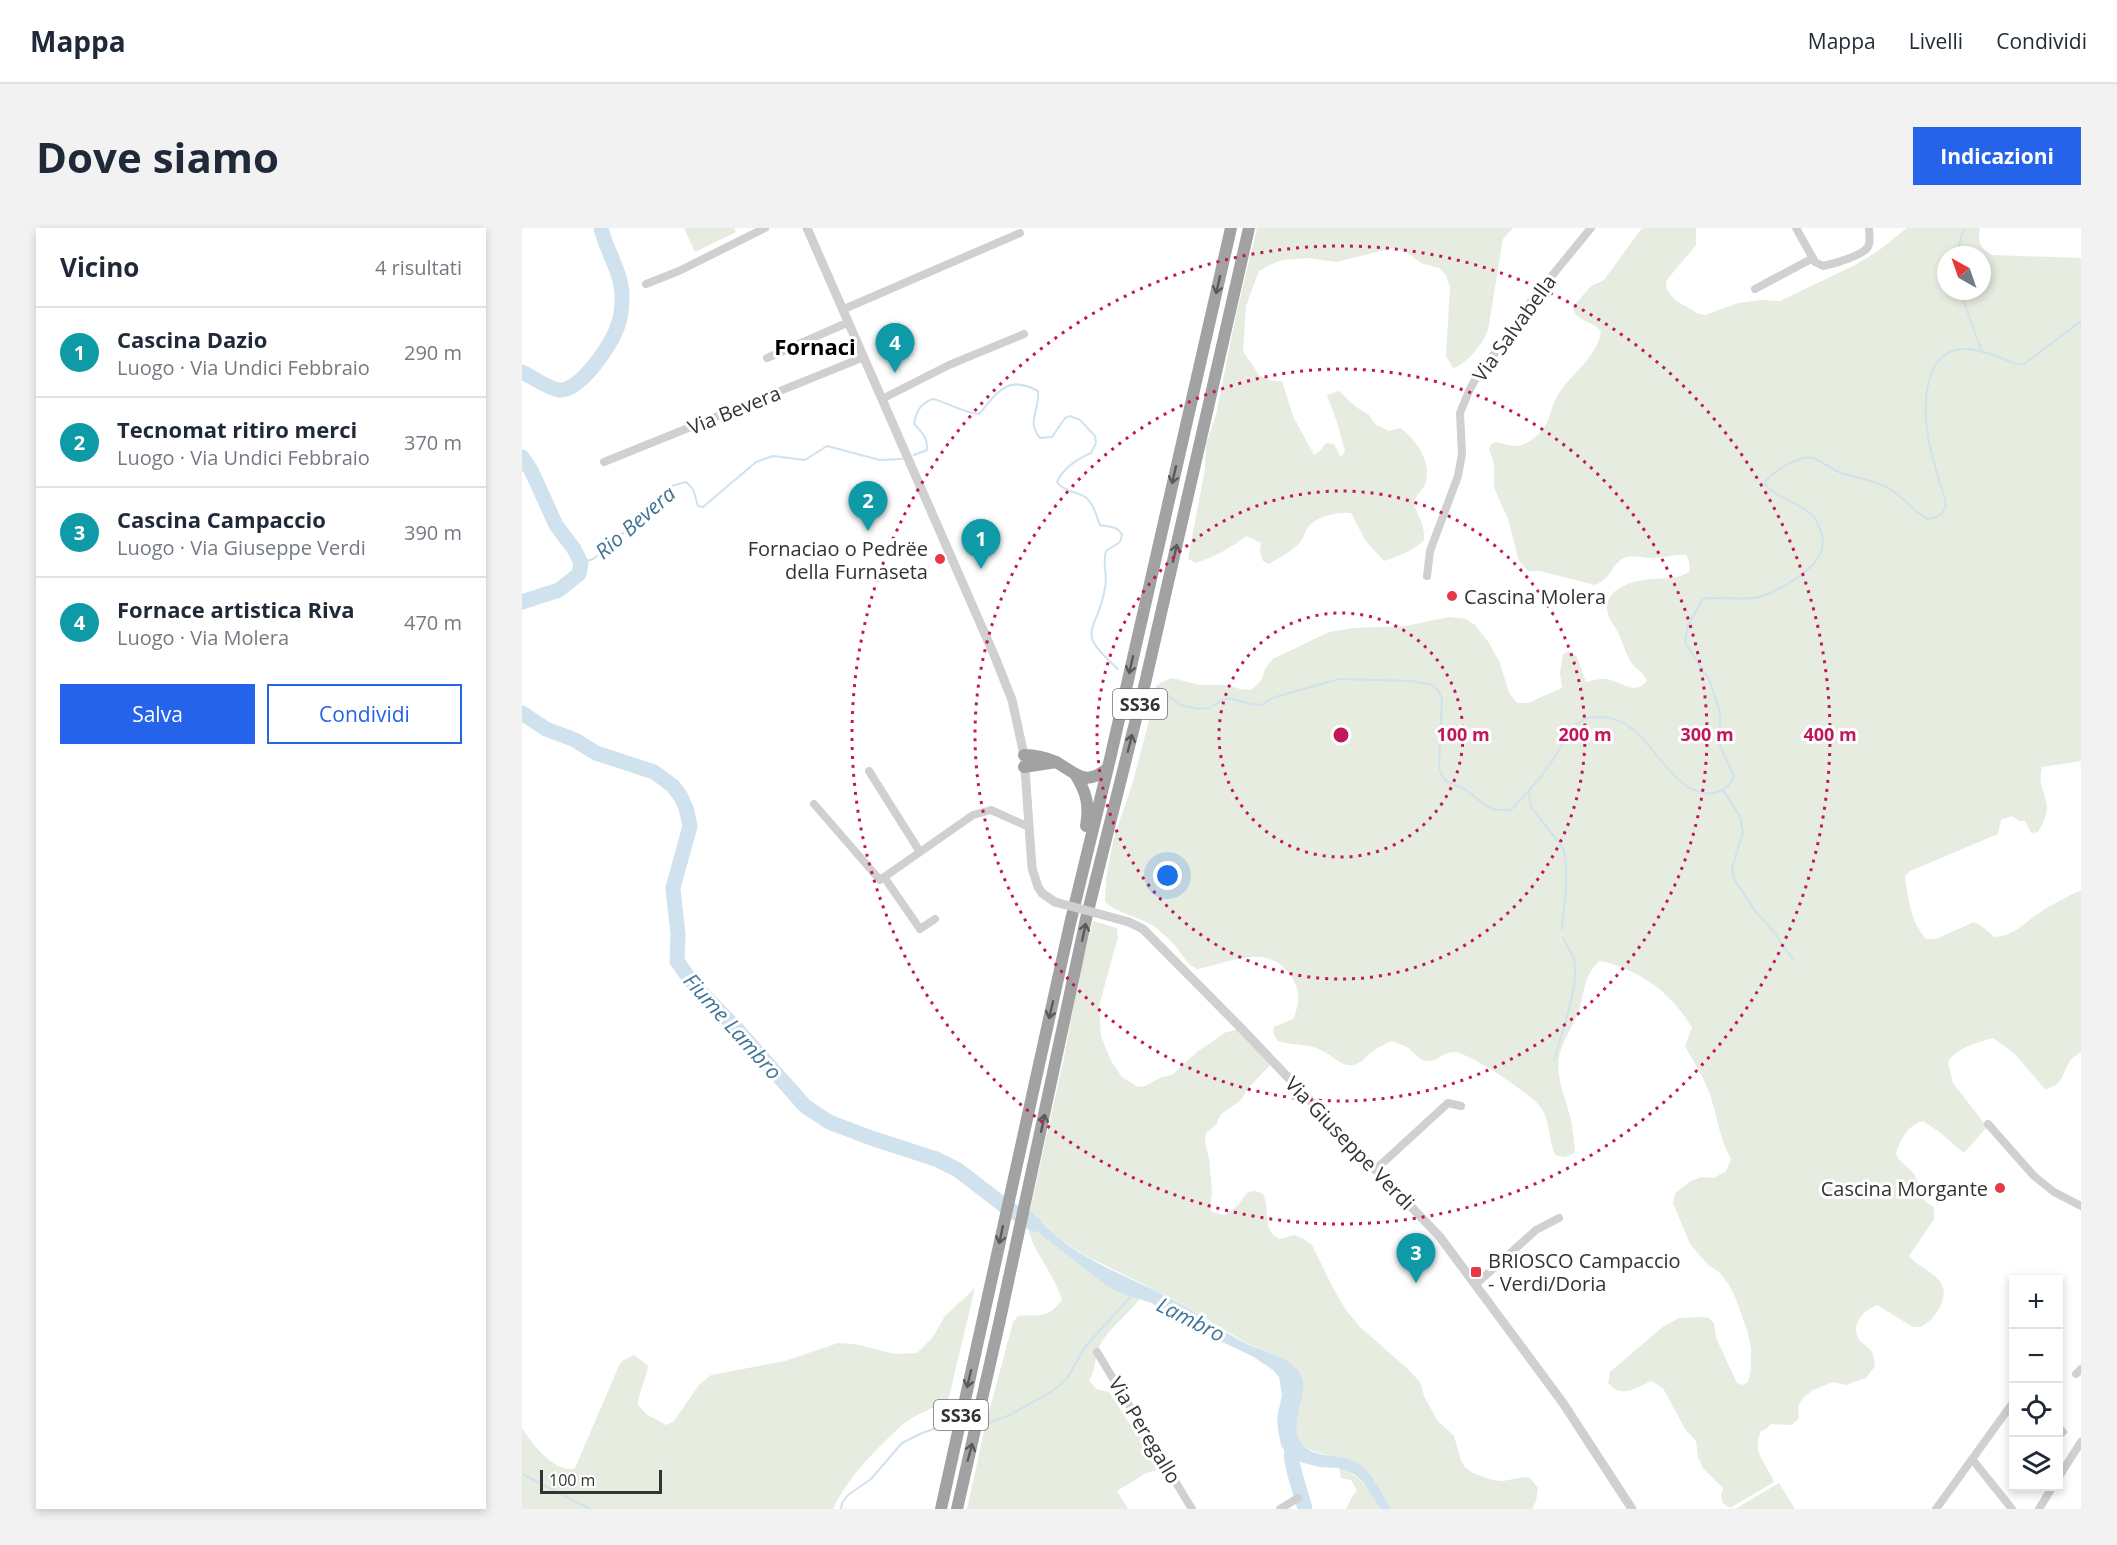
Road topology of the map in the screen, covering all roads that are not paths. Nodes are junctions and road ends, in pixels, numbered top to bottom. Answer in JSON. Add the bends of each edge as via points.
{"nodes":[{"id":1,"x":765,"y":228,"type":"edge"},
{"id":2,"x":807,"y":228,"type":"edge"},
{"id":3,"x":1231,"y":228,"type":"edge"},
{"id":4,"x":1249,"y":228,"type":"edge"},
{"id":5,"x":1591,"y":228,"type":"edge"},
{"id":6,"x":1796,"y":228,"type":"edge"},
{"id":7,"x":1869,"y":228,"type":"edge"},
{"id":8,"x":1020,"y":233,"type":"dead end"},
{"id":9,"x":1813,"y":258,"type":"junction"},
{"id":10,"x":646,"y":284,"type":"dead end"},
{"id":11,"x":1755,"y":289,"type":"dead end"},
{"id":12,"x":844,"y":309,"type":"junction"},
{"id":13,"x":849,"y":322,"type":"junction"},
{"id":14,"x":1024,"y":334,"type":"dead end"},
{"id":15,"x":864,"y":357,"type":"junction"},
{"id":16,"x":767,"y":358,"type":"dead end"},
{"id":17,"x":882,"y":399,"type":"junction"},
{"id":18,"x":604,"y":462,"type":"dead end"},
{"id":19,"x":1427,"y":576,"type":"dead end"},
{"id":20,"x":1024,"y":761,"type":"junction"},
{"id":21,"x":1107,"y":769,"type":"junction"},
{"id":22,"x":869,"y":771,"type":"dead end"},
{"id":23,"x":1075,"y":774,"type":"junction"},
{"id":24,"x":814,"y":804,"type":"dead end"},
{"id":25,"x":1029,"y":827,"type":"junction"},
{"id":26,"x":920,"y":852,"type":"junction"},
{"id":27,"x":884,"y":877,"type":"junction"},
{"id":28,"x":934,"y":919,"type":"dead end"},
{"id":29,"x":1070,"y":924,"type":"junction"},
{"id":30,"x":1461,"y":1106,"type":"dead end"},
{"id":31,"x":1988,"y":1124,"type":"dead end"},
{"id":32,"x":1375,"y":1170,"type":"junction"},
{"id":33,"x":2079,"y":1202,"type":"edge"},
{"id":34,"x":1559,"y":1218,"type":"dead end"},
{"id":35,"x":1476,"y":1284,"type":"junction"},
{"id":36,"x":1097,"y":1352,"type":"dead end"},
{"id":37,"x":2009,"y":1407,"type":"edge"},
{"id":38,"x":2081,"y":1442,"type":"edge"},
{"id":39,"x":1972,"y":1459,"type":"junction"},
{"id":40,"x":2063,"y":1470,"type":"edge"},
{"id":41,"x":2050,"y":1491,"type":"edge"},
{"id":42,"x":1298,"y":1498,"type":"dead end"},
{"id":43,"x":1940,"y":1507,"type":"edge"},
{"id":44,"x":940,"y":1509,"type":"edge"},
{"id":45,"x":957,"y":1509,"type":"edge"},
{"id":46,"x":1192,"y":1509,"type":"edge"},
{"id":47,"x":1280,"y":1509,"type":"edge"},
{"id":48,"x":1632,"y":1509,"type":"edge"},
{"id":49,"x":2012,"y":1509,"type":"edge"},
{"id":50,"x":2039,"y":1509,"type":"edge"}],
"edges":[{"from":1,"to":10,"type":"street"},
{"from":2,"to":12,"type":"street"},
{"from":3,"to":21,"type":"highway","number":"SS36","one_way":true},
{"from":45,"to":4,"type":"highway","number":"SS36","one_way":true,"via":[[1086,919],[1146,679]]},
{"from":5,"to":19,"type":"street","name":"Via Salvabella","via":[[1532,300],[1469,391],[1460,413],[1462,454],[1458,476],[1430,551]]},
{"from":6,"to":9,"type":"street"},
{"from":7,"to":9,"type":"street","via":[[1869,245],[1858,255],[1822,266]]},
{"from":8,"to":12,"type":"street"},
{"from":9,"to":11,"type":"street"},
{"from":12,"to":13,"type":"street"},
{"from":13,"to":15,"type":"street"},
{"from":13,"to":16,"type":"street"},
{"from":14,"to":17,"type":"street","via":[[940,369]]},
{"from":15,"to":17,"type":"street"},
{"from":15,"to":18,"type":"street","name":"Via Bevera"},
{"from":17,"to":20,"type":"street","via":[[1012,700]]},
{"from":20,"to":23,"type":"highway","via":[[1056,762]]},
{"from":20,"to":25,"type":"street"},
{"from":21,"to":23,"type":"highway","via":[[1094,777]]},
{"from":21,"to":29,"type":"highway","number":"SS36"},
{"from":22,"to":26,"type":"street"},
{"from":23,"to":29,"type":"highway","via":[[1085,792],[1088,809],[1071,893]]},
{"from":24,"to":27,"type":"street","via":[[880,879]]},
{"from":25,"to":26,"type":"street","via":[[998,812],[982,812]]},
{"from":25,"to":32,"type":"street","name":"Via Giuseppe Verdi","bridge":true,"via":[[1030,855],[1042,893],[1055,902],[1143,929]]},
{"from":26,"to":27,"type":"street"},
{"from":27,"to":28,"type":"street","via":[[920,928]]},
{"from":29,"to":44,"type":"highway","number":"SS36","one_way":true},
{"from":30,"to":32,"type":"street","via":[[1448,1103]]},
{"from":31,"to":33,"type":"street","via":[[2034,1176],[2054,1192]]},
{"from":32,"to":35,"type":"street","name":"Via Giuseppe Verdi","via":[[1440,1237]]},
{"from":34,"to":35,"type":"street","via":[[1536,1230]]},
{"from":35,"to":48,"type":"street","name":"Via Giuseppe Verdi","via":[[1563,1403]]},
{"from":36,"to":46,"type":"street","name":"Via Peregallo"},
{"from":37,"to":39,"type":"street"},
{"from":38,"to":40,"type":"street"},
{"from":39,"to":43,"type":"street"},
{"from":39,"to":49,"type":"street"},
{"from":41,"to":50,"type":"street"},
{"from":42,"to":47,"type":"street"}]}
